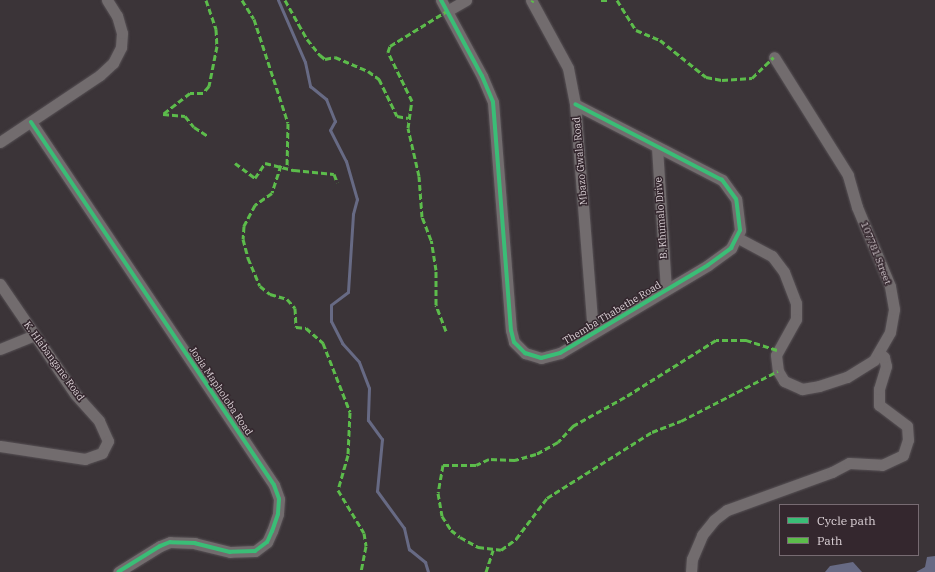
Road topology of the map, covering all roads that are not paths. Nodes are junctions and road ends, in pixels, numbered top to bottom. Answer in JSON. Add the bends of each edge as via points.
{"nodes":[{"id":1,"x":107,"y":0,"type":"edge"},
{"id":2,"x":441,"y":0,"type":"edge"},
{"id":3,"x":466,"y":0,"type":"edge"},
{"id":4,"x":531,"y":0,"type":"edge"},
{"id":5,"x":447,"y":11,"type":"junction"},
{"id":6,"x":774,"y":57,"type":"dead end"},
{"id":7,"x":575,"y":104,"type":"junction"},
{"id":8,"x":31,"y":122,"type":"junction"},
{"id":9,"x":0,"y":142,"type":"edge"},
{"id":10,"x":657,"y":147,"type":"junction"},
{"id":11,"x":738,"y":238,"type":"junction"},
{"id":12,"x":0,"y":284,"type":"edge"},
{"id":13,"x":666,"y":289,"type":"junction"},
{"id":14,"x":593,"y":332,"type":"junction"},
{"id":15,"x":34,"y":335,"type":"junction"},
{"id":16,"x":0,"y":349,"type":"edge"},
{"id":17,"x":879,"y":353,"type":"junction"},
{"id":18,"x":0,"y":446,"type":"edge"},
{"id":19,"x":118,"y":572,"type":"edge"},
{"id":20,"x":691,"y":572,"type":"edge"}],
"edges":[{"from":1,"to":8,"type":"street","via":[[121,27],[121,47],[118,56],[100,75]]},
{"from":2,"to":5,"type":"street","name":"Themba Thabethe Road"},
{"from":3,"to":5,"type":"street"},
{"from":4,"to":7,"type":"street","name":"Mbazo Gwala Road","via":[[568,68]]},
{"from":5,"to":14,"type":"street","name":"Themba Thabethe Road","via":[[493,102],[506,293],[514,342],[525,354],[541,358],[560,353]]},
{"from":6,"to":17,"type":"street","name":"107781 Street","via":[[848,175],[857,207],[890,286],[893,319],[886,343]]},
{"from":7,"to":10,"type":"street"},
{"from":7,"to":14,"type":"street","name":"Mbazo Gwala Road"},
{"from":8,"to":9,"type":"street"},
{"from":8,"to":19,"type":"street","name":"Josia Mapholoba Road","via":[[277,492],[279,506],[272,531],[266,542],[255,551],[230,552],[202,544],[170,542],[153,549]]},
{"from":10,"to":11,"type":"street","via":[[710,172],[728,185],[739,208]]},
{"from":10,"to":13,"type":"street","name":"B. Khumalo Drive"},
{"from":11,"to":13,"type":"street","name":"Themba Thabethe Road","via":[[720,257]]},
{"from":11,"to":17,"type":"street","name":"107781 Street","via":[[772,256],[784,272],[796,303],[796,319],[776,355],[778,371],[788,384],[807,389],[837,381],[865,368]]},
{"from":12,"to":15,"type":"street","name":"K. Hlabangane Road"},
{"from":13,"to":14,"type":"street","name":"Themba Thabethe Road"},
{"from":15,"to":16,"type":"street"},
{"from":15,"to":18,"type":"street","name":"K. Hlabangane Road","via":[[75,394],[99,421],[107,436],[104,452],[86,459]]},
{"from":17,"to":20,"type":"street","via":[[884,357],[886,366],[879,389],[879,406],[902,421],[908,430],[906,448],[900,458],[882,465],[849,463],[832,472],[727,510],[714,520],[702,535],[692,559]]}]}
